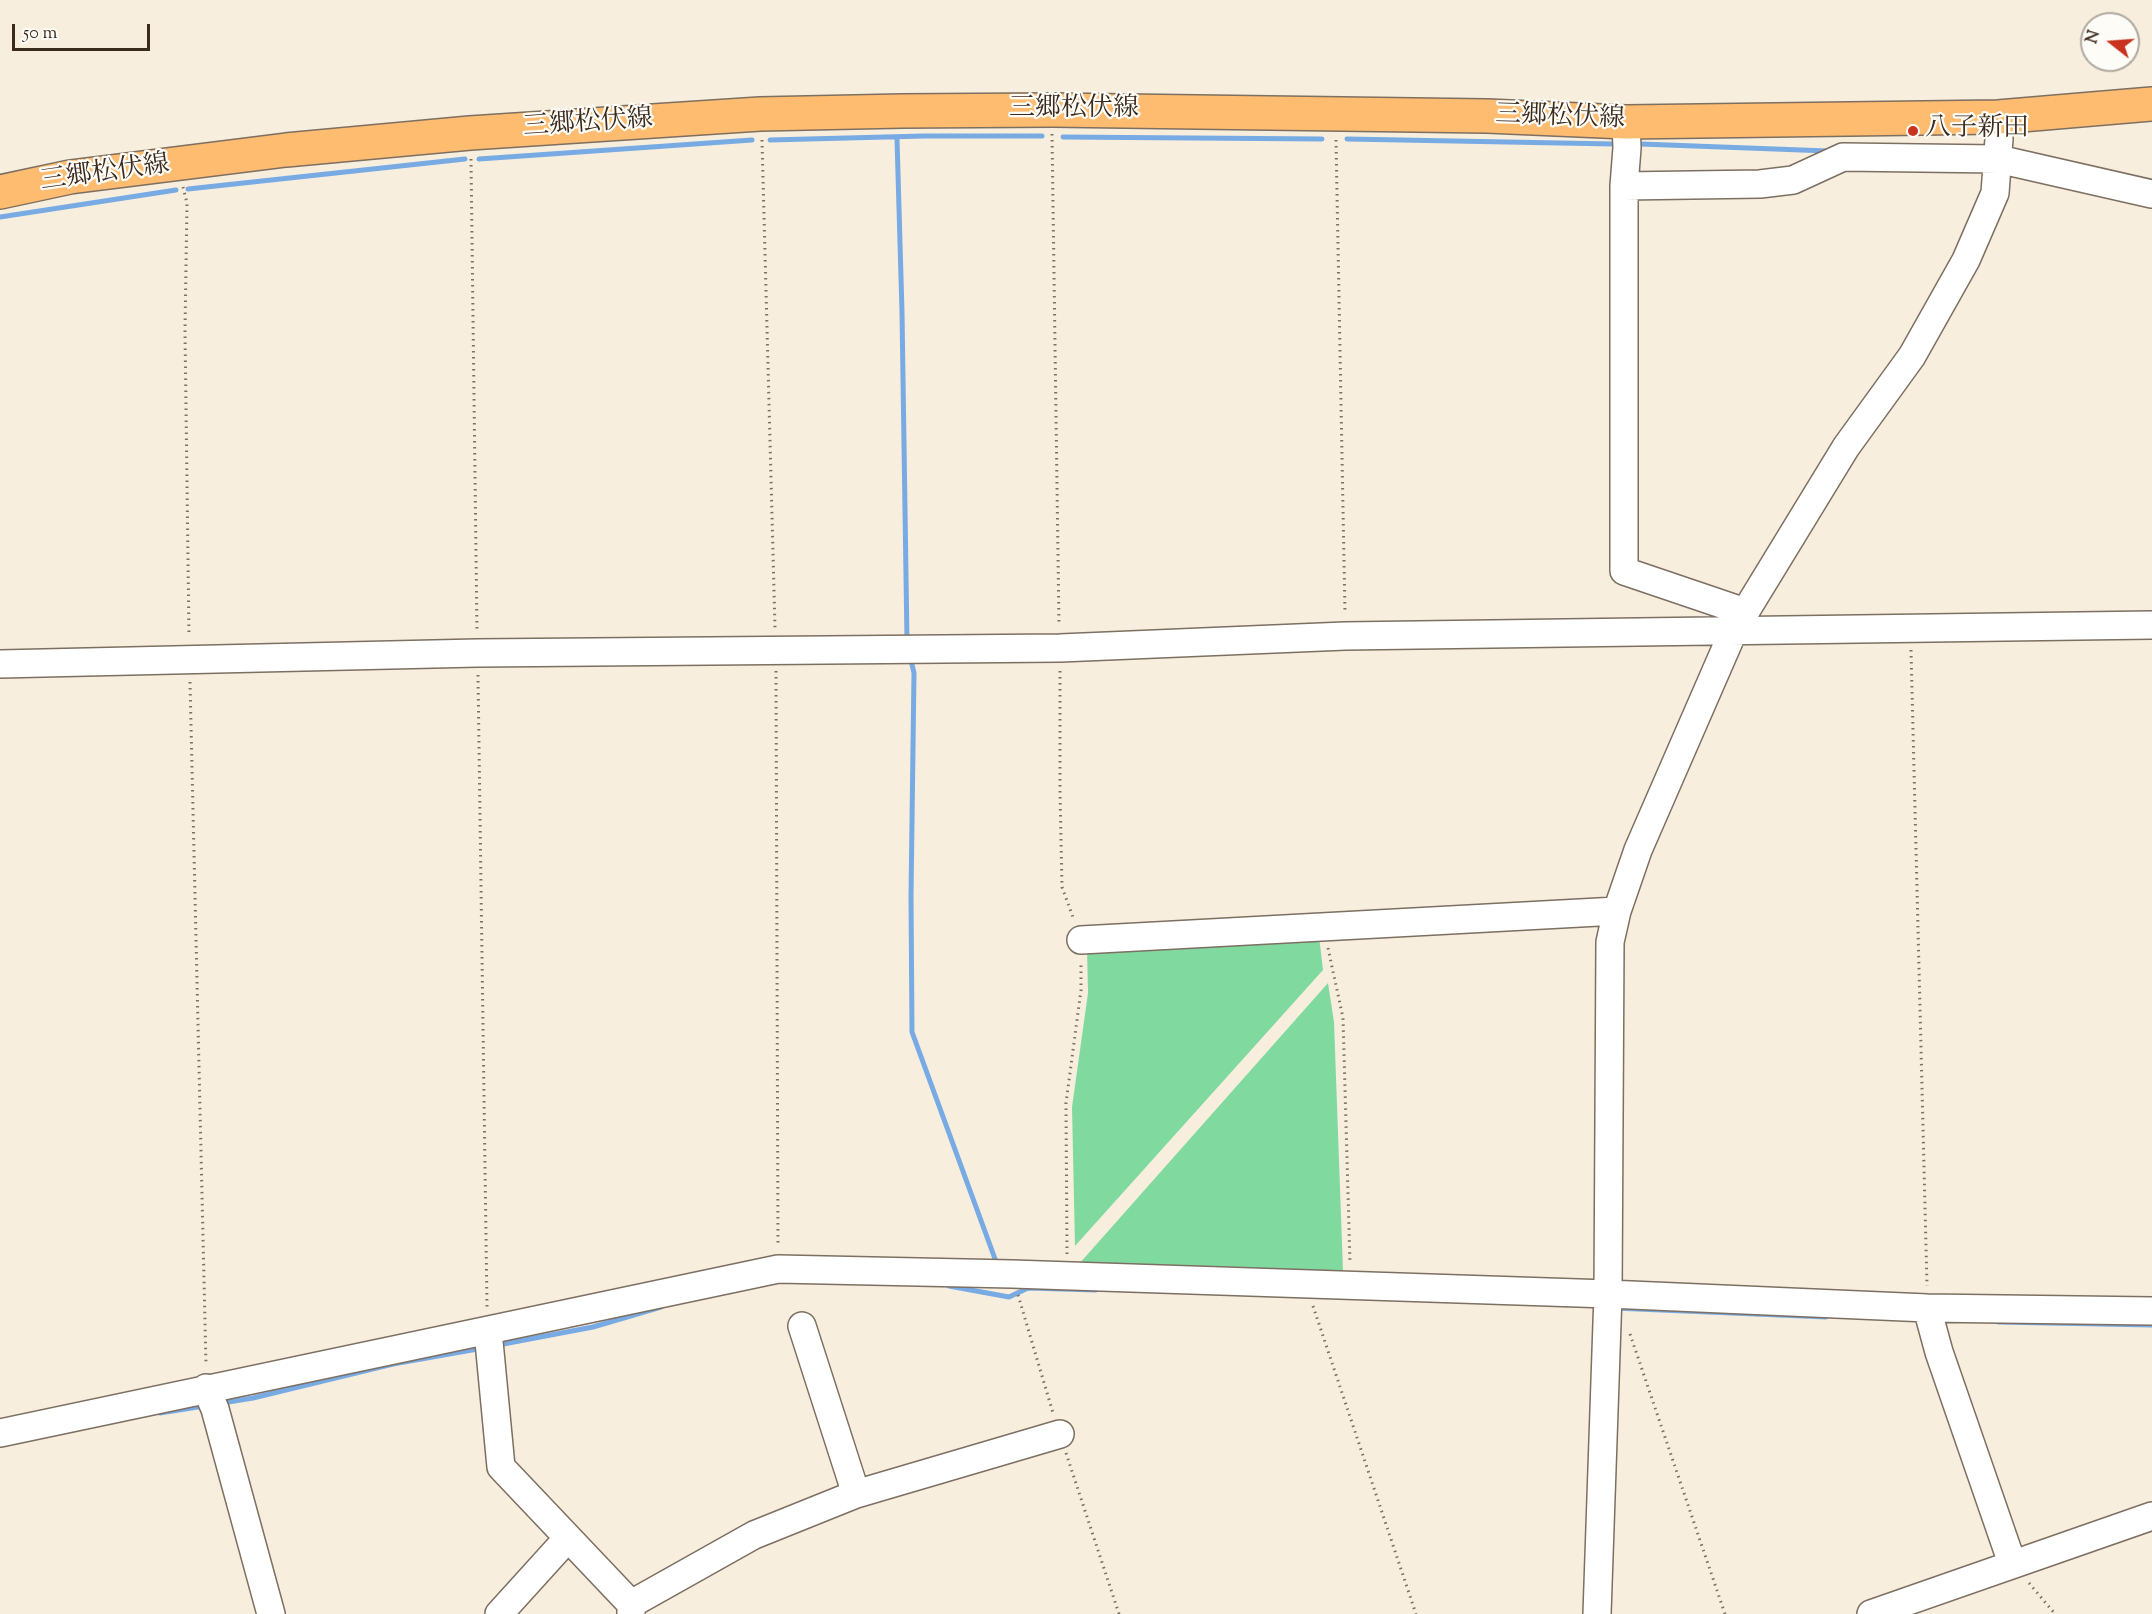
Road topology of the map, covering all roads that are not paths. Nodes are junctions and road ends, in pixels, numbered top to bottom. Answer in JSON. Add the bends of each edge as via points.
{"nodes":[{"id":1,"x":2152,"y":105,"type":"edge"},
{"id":2,"x":1998,"y":117,"type":"junction"},
{"id":3,"x":1626,"y":122,"type":"junction"},
{"id":4,"x":1998,"y":159,"type":"junction"},
{"id":5,"x":1624,"y":186,"type":"junction"},
{"id":6,"x":0,"y":192,"type":"edge"},
{"id":7,"x":2152,"y":194,"type":"edge"},
{"id":8,"x":1739,"y":622,"type":"junction"},
{"id":9,"x":2152,"y":626,"type":"edge"},
{"id":10,"x":0,"y":664,"type":"edge"},
{"id":11,"x":1617,"y":910,"type":"junction"},
{"id":12,"x":1081,"y":940,"type":"road end"},
{"id":13,"x":1608,"y":1294,"type":"junction"},
{"id":14,"x":1927,"y":1308,"type":"junction"},
{"id":15,"x":2152,"y":1311,"type":"edge"},
{"id":16,"x":802,"y":1326,"type":"dead end"},
{"id":17,"x":488,"y":1331,"type":"junction"},
{"id":18,"x":206,"y":1388,"type":"junction"},
{"id":19,"x":0,"y":1433,"type":"edge"},
{"id":20,"x":1060,"y":1434,"type":"dead end"},
{"id":21,"x":856,"y":1494,"type":"junction"},
{"id":22,"x":2152,"y":1516,"type":"edge"},
{"id":23,"x":567,"y":1539,"type":"junction"},
{"id":24,"x":2012,"y":1563,"type":"junction"},
{"id":25,"x":631,"y":1609,"type":"edge"},
{"id":26,"x":272,"y":1614,"type":"edge"},
{"id":27,"x":499,"y":1614,"type":"edge"},
{"id":28,"x":1597,"y":1614,"type":"edge"},
{"id":29,"x":1871,"y":1614,"type":"edge"}],
"edges":[{"from":1,"to":2,"type":"main road","name":"三郷松伏線"},
{"from":2,"to":3,"type":"main road","name":"三郷松伏線"},
{"from":2,"to":4,"type":"street"},
{"from":3,"to":5,"type":"street"},
{"from":3,"to":6,"type":"main road","name":"三郷松伏線","via":[[1487,116],[1052,110],[760,114],[470,133],[286,150],[69,177]]},
{"from":4,"to":5,"type":"street","via":[[1843,157],[1793,180]]},
{"from":4,"to":7,"type":"street"},
{"from":4,"to":8,"type":"street","via":[[1995,193],[1966,260],[1912,356],[1846,447]]},
{"from":5,"to":8,"type":"street","via":[[1624,571]]},
{"from":8,"to":9,"type":"street","via":[[1910,628]]},
{"from":8,"to":10,"type":"street","via":[[1060,648],[477,653]]},
{"from":8,"to":11,"type":"street","via":[[1638,850]]},
{"from":11,"to":12,"type":"street"},
{"from":11,"to":13,"type":"street","via":[[1610,942]]},
{"from":13,"to":14,"type":"street"},
{"from":13,"to":17,"type":"street","via":[[778,1269]]},
{"from":13,"to":28,"type":"street"},
{"from":14,"to":15,"type":"street"},
{"from":14,"to":24,"type":"street"},
{"from":16,"to":21,"type":"street"},
{"from":17,"to":18,"type":"street"},
{"from":17,"to":23,"type":"street","via":[[501,1467]]},
{"from":18,"to":19,"type":"street"},
{"from":18,"to":26,"type":"street"},
{"from":20,"to":21,"type":"street"},
{"from":21,"to":25,"type":"street","via":[[754,1535]]},
{"from":22,"to":24,"type":"street"},
{"from":23,"to":25,"type":"street"},
{"from":23,"to":27,"type":"street"},
{"from":24,"to":29,"type":"street"}]}
